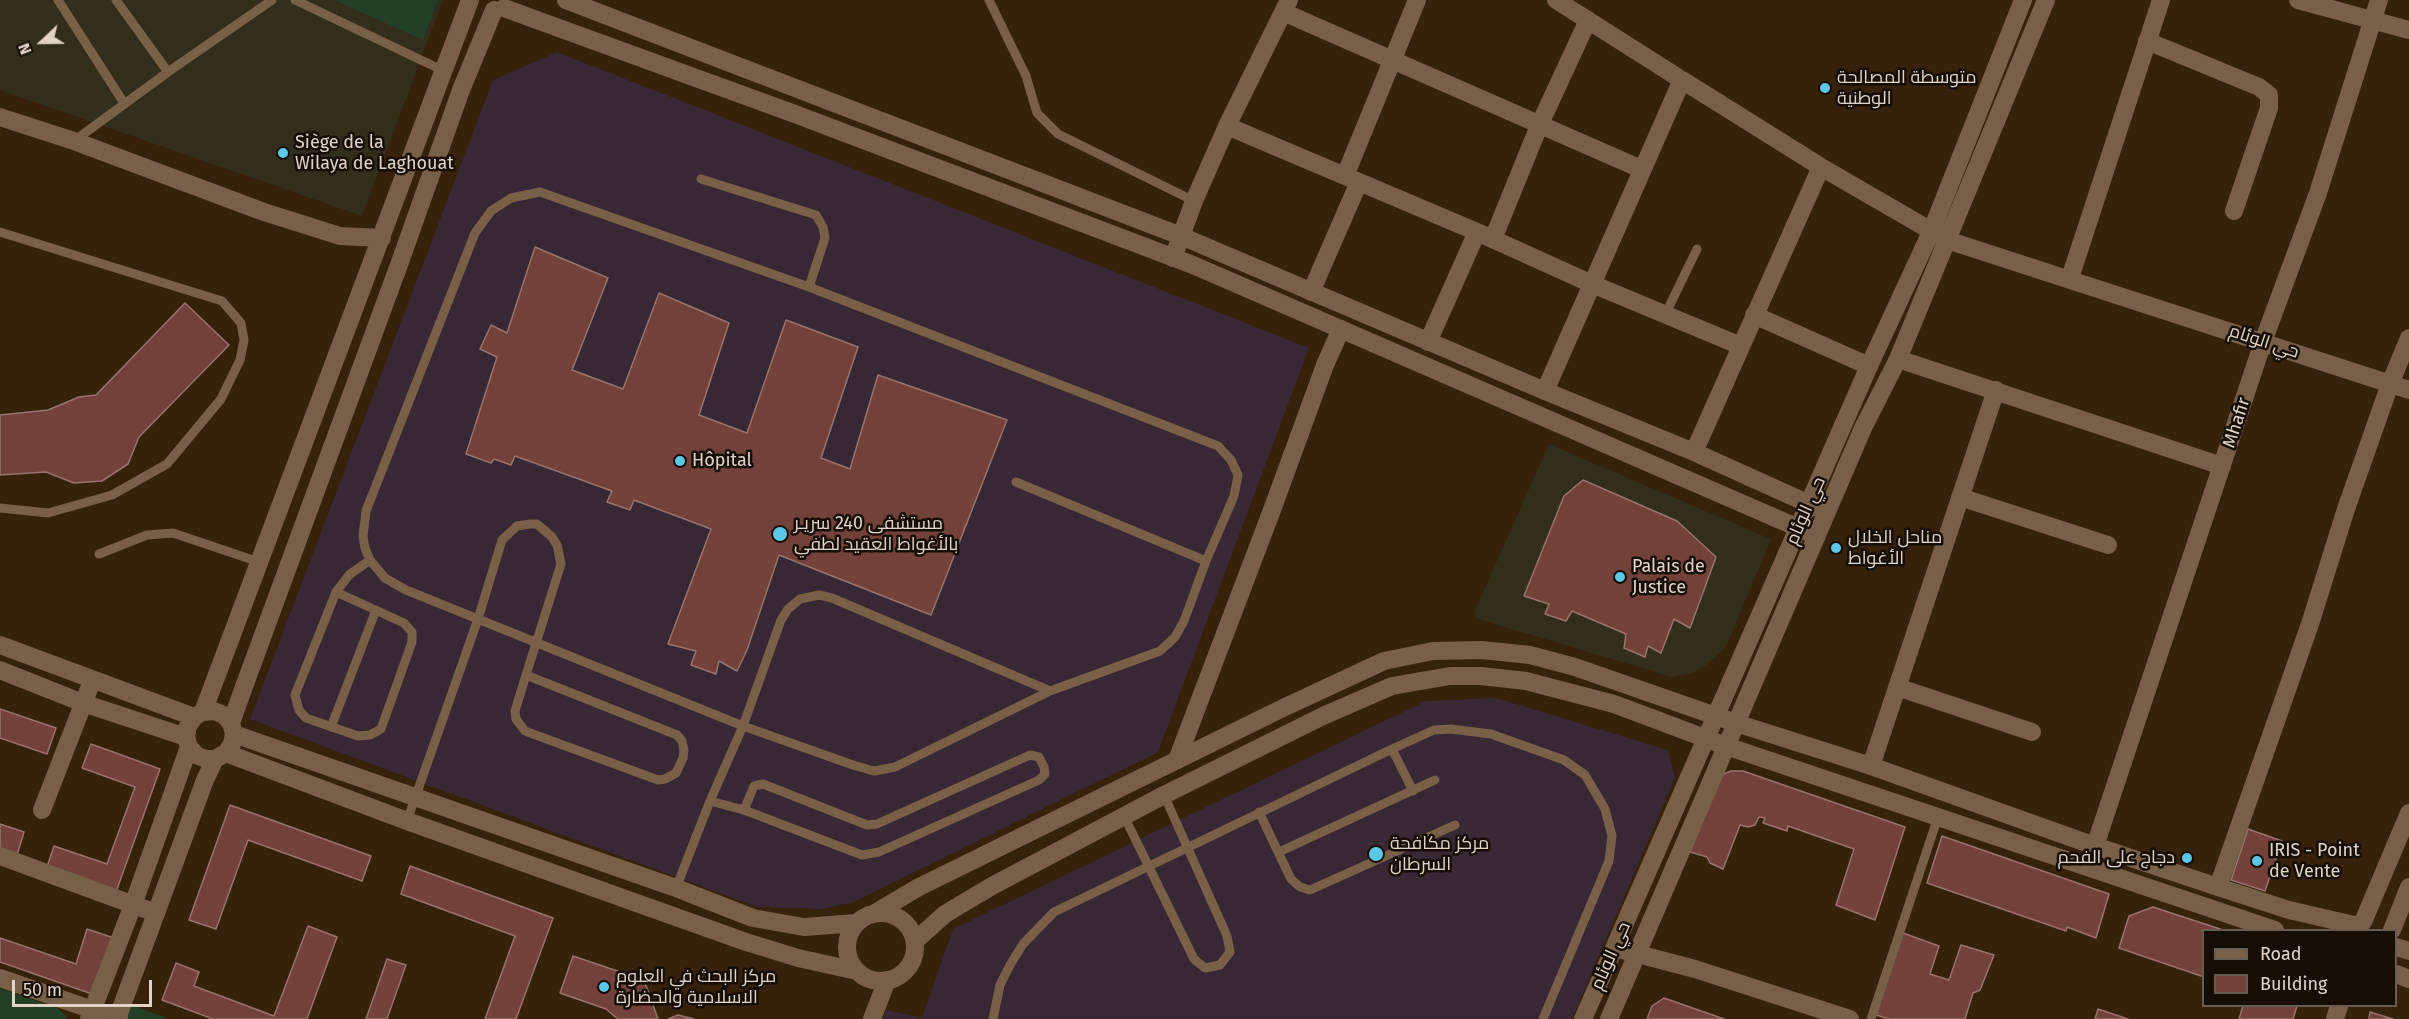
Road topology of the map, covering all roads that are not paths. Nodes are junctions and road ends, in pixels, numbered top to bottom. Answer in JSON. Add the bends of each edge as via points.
{"nodes":[{"id":1,"x":58,"y":0,"type":"edge"},
{"id":2,"x":116,"y":0,"type":"edge"},
{"id":3,"x":272,"y":0,"type":"edge"},
{"id":4,"x":295,"y":0,"type":"edge"},
{"id":5,"x":470,"y":0,"type":"edge"},
{"id":6,"x":477,"y":0,"type":"edge"},
{"id":7,"x":566,"y":0,"type":"edge"},
{"id":8,"x":988,"y":0,"type":"edge"},
{"id":9,"x":1418,"y":0,"type":"edge"},
{"id":10,"x":1556,"y":0,"type":"edge"},
{"id":11,"x":2046,"y":0,"type":"edge"},
{"id":12,"x":2161,"y":0,"type":"edge"},
{"id":13,"x":2298,"y":0,"type":"edge"},
{"id":14,"x":2379,"y":0,"type":"edge"},
{"id":15,"x":2022,"y":2,"type":"edge"},
{"id":16,"x":503,"y":6,"type":"edge"},
{"id":17,"x":1286,"y":6,"type":"edge"},
{"id":18,"x":2373,"y":19,"type":"junction"},
{"id":19,"x":1588,"y":20,"type":"junction"},
{"id":20,"x":2409,"y":30,"type":"edge"},
{"id":21,"x":2148,"y":41,"type":"junction"},
{"id":22,"x":1392,"y":61,"type":"junction"},
{"id":23,"x":444,"y":71,"type":"junction"},
{"id":24,"x":168,"y":72,"type":"junction"},
{"id":25,"x":1682,"y":80,"type":"junction"},
{"id":26,"x":124,"y":103,"type":"junction"},
{"id":27,"x":0,"y":117,"type":"edge"},
{"id":28,"x":1227,"y":126,"type":"junction"},
{"id":29,"x":1539,"y":126,"type":"junction"},
{"id":30,"x":74,"y":141,"type":"junction"},
{"id":31,"x":1821,"y":167,"type":"junction"},
{"id":32,"x":1641,"y":169,"type":"junction"},
{"id":33,"x":701,"y":179,"type":"dead end"},
{"id":34,"x":1352,"y":179,"type":"junction"},
{"id":35,"x":1194,"y":201,"type":"junction"},
{"id":36,"x":2234,"y":212,"type":"dead end"},
{"id":37,"x":0,"y":232,"type":"edge"},
{"id":38,"x":340,"y":236,"type":"junction"},
{"id":39,"x":1181,"y":236,"type":"junction"},
{"id":40,"x":1485,"y":236,"type":"junction"},
{"id":41,"x":1939,"y":236,"type":"junction"},
{"id":42,"x":382,"y":238,"type":"junction"},
{"id":43,"x":1697,"y":249,"type":"dead end"},
{"id":44,"x":1173,"y":258,"type":"junction"},
{"id":45,"x":372,"y":262,"type":"junction"},
{"id":46,"x":2070,"y":278,"type":"junction"},
{"id":47,"x":1592,"y":284,"type":"junction"},
{"id":48,"x":809,"y":287,"type":"junction"},
{"id":49,"x":1311,"y":292,"type":"junction"},
{"id":50,"x":1665,"y":315,"type":"junction"},
{"id":51,"x":1754,"y":315,"type":"junction"},
{"id":52,"x":1341,"y":329,"type":"junction"},
{"id":53,"x":2409,"y":338,"type":"edge"},
{"id":54,"x":1428,"y":342,"type":"junction"},
{"id":55,"x":2263,"y":342,"type":"junction"},
{"id":56,"x":1741,"y":346,"type":"junction"},
{"id":57,"x":1898,"y":359,"type":"junction"},
{"id":58,"x":1869,"y":366,"type":"junction"},
{"id":59,"x":2390,"y":384,"type":"junction"},
{"id":60,"x":1996,"y":390,"type":"junction"},
{"id":61,"x":2409,"y":390,"type":"edge"},
{"id":62,"x":1545,"y":391,"type":"junction"},
{"id":63,"x":1694,"y":452,"type":"junction"},
{"id":64,"x":2222,"y":466,"type":"junction"},
{"id":65,"x":1016,"y":482,"type":"dead end"},
{"id":66,"x":1960,"y":497,"type":"junction"},
{"id":67,"x":1809,"y":505,"type":"junction"},
{"id":68,"x":0,"y":507,"type":"edge"},
{"id":69,"x":1827,"y":512,"type":"junction"},
{"id":70,"x":1798,"y":529,"type":"junction"},
{"id":71,"x":1817,"y":536,"type":"junction"},
{"id":72,"x":2108,"y":544,"type":"dead end"},
{"id":73,"x":99,"y":554,"type":"dead end"},
{"id":74,"x":370,"y":560,"type":"junction"},
{"id":75,"x":1206,"y":561,"type":"junction"},
{"id":76,"x":259,"y":562,"type":"junction"},
{"id":77,"x":336,"y":592,"type":"junction"},
{"id":78,"x":376,"y":610,"type":"junction"},
{"id":79,"x":478,"y":619,"type":"junction"},
{"id":80,"x":537,"y":643,"type":"junction"},
{"id":81,"x":0,"y":645,"type":"edge"},
{"id":82,"x":0,"y":670,"type":"edge"},
{"id":83,"x":526,"y":675,"type":"junction"},
{"id":84,"x":92,"y":681,"type":"junction"},
{"id":85,"x":1897,"y":687,"type":"junction"},
{"id":86,"x":1050,"y":691,"type":"junction"},
{"id":87,"x":83,"y":703,"type":"junction"},
{"id":88,"x":199,"y":715,"type":"junction"},
{"id":89,"x":1716,"y":716,"type":"junction"},
{"id":90,"x":1736,"y":723,"type":"junction"},
{"id":91,"x":743,"y":726,"type":"junction"},
{"id":92,"x":331,"y":727,"type":"junction"},
{"id":93,"x":233,"y":728,"type":"junction"},
{"id":94,"x":2032,"y":732,"type":"dead end"},
{"id":95,"x":1707,"y":739,"type":"junction"},
{"id":96,"x":188,"y":742,"type":"junction"},
{"id":97,"x":1725,"y":746,"type":"junction"},
{"id":98,"x":1392,"y":749,"type":"junction"},
{"id":99,"x":221,"y":756,"type":"junction"},
{"id":100,"x":1176,"y":760,"type":"junction"},
{"id":101,"x":1872,"y":765,"type":"junction"},
{"id":102,"x":1436,"y":780,"type":"dead end"},
{"id":103,"x":1413,"y":790,"type":"junction"},
{"id":104,"x":1164,"y":795,"type":"junction"},
{"id":105,"x":416,"y":796,"type":"junction"},
{"id":106,"x":710,"y":801,"type":"junction"},
{"id":107,"x":42,"y":810,"type":"dead end"},
{"id":108,"x":744,"y":810,"type":"junction"},
{"id":109,"x":1259,"y":812,"type":"junction"},
{"id":110,"x":2409,"y":813,"type":"edge"},
{"id":111,"x":1124,"y":816,"type":"junction"},
{"id":112,"x":1938,"y":817,"type":"junction"},
{"id":113,"x":407,"y":821,"type":"junction"},
{"id":114,"x":1455,"y":825,"type":"dead end"},
{"id":115,"x":2095,"y":846,"type":"junction"},
{"id":116,"x":1187,"y":849,"type":"junction"},
{"id":117,"x":1279,"y":852,"type":"junction"},
{"id":118,"x":0,"y":855,"type":"edge"},
{"id":119,"x":1150,"y":866,"type":"junction"},
{"id":120,"x":2218,"y":887,"type":"junction"},
{"id":121,"x":2409,"y":887,"type":"edge"},
{"id":122,"x":676,"y":888,"type":"junction"},
{"id":123,"x":134,"y":905,"type":"junction"},
{"id":124,"x":156,"y":913,"type":"junction"},
{"id":125,"x":875,"y":913,"type":"junction"},
{"id":126,"x":856,"y":923,"type":"junction"},
{"id":127,"x":2354,"y":926,"type":"edge"},
{"id":128,"x":2272,"y":929,"type":"edge"},
{"id":129,"x":2382,"y":929,"type":"edge"},
{"id":130,"x":2392,"y":929,"type":"edge"},
{"id":131,"x":915,"y":941,"type":"junction"},
{"id":132,"x":1615,"y":948,"type":"junction"},
{"id":133,"x":1636,"y":956,"type":"junction"},
{"id":134,"x":857,"y":971,"type":"junction"},
{"id":135,"x":0,"y":978,"type":"edge"},
{"id":136,"x":887,"y":981,"type":"junction"},
{"id":137,"x":91,"y":1014,"type":"edge"},
{"id":138,"x":1838,"y":1017,"type":"edge"},
{"id":139,"x":117,"y":1019,"type":"edge"},
{"id":140,"x":872,"y":1019,"type":"edge"},
{"id":141,"x":993,"y":1019,"type":"edge"},
{"id":142,"x":1543,"y":1019,"type":"edge"},
{"id":143,"x":1583,"y":1019,"type":"edge"},
{"id":144,"x":1609,"y":1019,"type":"edge"},
{"id":145,"x":1871,"y":1019,"type":"edge"}],
"edges":[{"from":1,"to":26,"type":"lane"},
{"from":2,"to":24,"type":"lane"},
{"from":3,"to":24,"type":"lane"},
{"from":4,"to":23,"type":"lane"},
{"from":5,"to":23,"type":"street"},
{"from":6,"to":16,"type":"street","via":[[486,8]]},
{"from":7,"to":39,"type":"street"},
{"from":8,"to":35,"type":"lane","via":[[1026,76],[1037,113],[1058,134]]},
{"from":9,"to":22,"type":"street"},
{"from":10,"to":19,"type":"street"},
{"from":11,"to":41,"type":"street","name":"حي الوئام"},
{"from":12,"to":21,"type":"street"},
{"from":13,"to":18,"type":"street"},
{"from":14,"to":18,"type":"street","name":"Mhafir"},
{"from":15,"to":41,"type":"street","name":"حي الوئام"},
{"from":16,"to":44,"type":"street"},
{"from":16,"to":93,"type":"street","via":[[461,90]]},
{"from":17,"to":22,"type":"street"},
{"from":17,"to":28,"type":"street"},
{"from":18,"to":20,"type":"street"},
{"from":18,"to":55,"type":"street","name":"Mhafir","via":[[2318,194]]},
{"from":19,"to":25,"type":"street"},
{"from":19,"to":29,"type":"street"},
{"from":21,"to":36,"type":"street","via":[[2259,87],[2269,95],[2269,108]]},
{"from":21,"to":46,"type":"street"},
{"from":22,"to":29,"type":"street"},
{"from":22,"to":34,"type":"street"},
{"from":23,"to":42,"type":"street"},
{"from":24,"to":26,"type":"lane"},
{"from":25,"to":31,"type":"street"},
{"from":25,"to":32,"type":"street"},
{"from":26,"to":30,"type":"lane"},
{"from":27,"to":30,"type":"street"},
{"from":28,"to":34,"type":"street"},
{"from":28,"to":35,"type":"street"},
{"from":29,"to":32,"type":"street"},
{"from":29,"to":40,"type":"street"},
{"from":30,"to":38,"type":"street"},
{"from":31,"to":41,"type":"street"},
{"from":31,"to":51,"type":"street"},
{"from":32,"to":47,"type":"street"},
{"from":33,"to":48,"type":"lane","via":[[816,215],[825,238]]},
{"from":34,"to":40,"type":"street"},
{"from":34,"to":49,"type":"street"},
{"from":35,"to":39,"type":"street"},
{"from":37,"to":68,"type":"lane","via":[[222,301],[241,323],[244,340],[240,360],[221,399],[167,464],[112,495],[48,513]]},
{"from":38,"to":42,"type":"street"},
{"from":38,"to":45,"type":"street","via":[[362,249]]},
{"from":39,"to":44,"type":"street"},
{"from":39,"to":49,"type":"street"},
{"from":40,"to":47,"type":"street"},
{"from":40,"to":54,"type":"street"},
{"from":41,"to":46,"type":"street","name":"حي الوئام"},
{"from":41,"to":57,"type":"street","name":"حي الوئام"},
{"from":41,"to":58,"type":"street","name":"حي الوئام"},
{"from":42,"to":45,"type":"street"},
{"from":43,"to":50,"type":"lane"},
{"from":44,"to":52,"type":"street"},
{"from":45,"to":76,"type":"street"},
{"from":46,"to":55,"type":"street","name":"حي الوئام"},
{"from":47,"to":50,"type":"street"},
{"from":47,"to":62,"type":"street"},
{"from":48,"to":74,"type":"lane","via":[[540,192],[511,198],[490,211],[475,233],[366,511],[363,536]]},
{"from":48,"to":75,"type":"lane","via":[[1218,446],[1238,475],[1234,496]]},
{"from":49,"to":54,"type":"street"},
{"from":50,"to":56,"type":"street"},
{"from":51,"to":56,"type":"street"},
{"from":51,"to":58,"type":"street"},
{"from":52,"to":70,"type":"street"},
{"from":52,"to":100,"type":"street"},
{"from":53,"to":59,"type":"street"},
{"from":54,"to":62,"type":"street"},
{"from":55,"to":59,"type":"street","name":"حي الوئام"},
{"from":55,"to":64,"type":"street","name":"Mhafir"},
{"from":56,"to":63,"type":"street"},
{"from":57,"to":60,"type":"street"},
{"from":57,"to":69,"type":"street","name":"حي الوئام"},
{"from":58,"to":67,"type":"street","name":"حي الوئام"},
{"from":59,"to":61,"type":"street","name":"حي الوئام"},
{"from":59,"to":120,"type":"street"},
{"from":60,"to":64,"type":"street"},
{"from":60,"to":66,"type":"street"},
{"from":62,"to":63,"type":"street"},
{"from":63,"to":67,"type":"street"},
{"from":64,"to":115,"type":"street","name":"Mhafir"},
{"from":65,"to":75,"type":"lane"},
{"from":66,"to":72,"type":"street"},
{"from":66,"to":85,"type":"street"},
{"from":67,"to":69,"type":"street"},
{"from":67,"to":70,"type":"street","name":"حي الوئام"},
{"from":69,"to":71,"type":"street","name":"حي الوئام"},
{"from":70,"to":71,"type":"street"},
{"from":70,"to":89,"type":"street","name":"حي الوئام"},
{"from":71,"to":90,"type":"street","name":"حي الوئام"},
{"from":73,"to":76,"type":"lane","via":[[147,534],[173,533]]},
{"from":74,"to":77,"type":"lane","via":[[349,575]]},
{"from":74,"to":79,"type":"lane","via":[[395,585]]},
{"from":75,"to":86,"type":"lane","via":[[1184,621],[1160,651]]},
{"from":76,"to":88,"type":"street"},
{"from":77,"to":78,"type":"lane"},
{"from":77,"to":92,"type":"lane","via":[[295,694],[298,710],[306,718]]},
{"from":78,"to":92,"type":"lane"},
{"from":78,"to":92,"type":"lane","via":[[404,623],[412,632],[412,642],[381,729],[358,736]]},
{"from":79,"to":80,"type":"lane"},
{"from":79,"to":80,"type":"lane","via":[[502,540],[517,526],[537,524],[557,545],[561,564]]},
{"from":79,"to":105,"type":"lane"},
{"from":80,"to":83,"type":"lane"},
{"from":80,"to":91,"type":"lane"},
{"from":81,"to":84,"type":"street"},
{"from":82,"to":87,"type":"street"},
{"from":83,"to":83,"type":"lane","via":[[677,735],[684,750],[676,772],[658,780],[525,731],[515,711]]},
{"from":84,"to":87,"type":"street"},
{"from":84,"to":88,"type":"street"},
{"from":85,"to":94,"type":"street"},
{"from":85,"to":101,"type":"street"},
{"from":86,"to":91,"type":"lane","via":[[895,767],[874,771]]},
{"from":86,"to":91,"type":"lane","via":[[819,595],[800,599],[781,620]]},
{"from":87,"to":96,"type":"street"},
{"from":87,"to":107,"type":"street"},
{"from":88,"to":93,"type":"street","via":[[214,711],[224,715]]},
{"from":88,"to":96,"type":"street","via":[[188,726]]},
{"from":89,"to":90,"type":"street"},
{"from":89,"to":95,"type":"street","name":"حي الوئام"},
{"from":89,"to":100,"type":"street","via":[[1530,655],[1482,650],[1433,651],[1383,661]]},
{"from":90,"to":97,"type":"street","name":"حي الوئام"},
{"from":90,"to":101,"type":"street"},
{"from":91,"to":106,"type":"lane"},
{"from":93,"to":99,"type":"street","via":[[232,744]]},
{"from":93,"to":105,"type":"street"},
{"from":95,"to":97,"type":"street"},
{"from":95,"to":104,"type":"street","via":[[1614,705],[1526,681],[1437,677],[1392,686]]},
{"from":95,"to":132,"type":"street","name":"حي الوئام"},
{"from":96,"to":99,"type":"street","via":[[196,755],[206,759]]},
{"from":96,"to":123,"type":"street"},
{"from":97,"to":112,"type":"street"},
{"from":97,"to":133,"type":"street","name":"حي الوئام"},
{"from":98,"to":103,"type":"lane"},
{"from":98,"to":109,"type":"lane"},
{"from":98,"to":142,"type":"lane","via":[[1434,730],[1476,731],[1564,760],[1585,775],[1599,796],[1612,836],[1609,861]]},
{"from":99,"to":113,"type":"street"},
{"from":99,"to":124,"type":"street","via":[[205,780]]},
{"from":100,"to":125,"type":"street","via":[[919,887]]},
{"from":101,"to":115,"type":"street"},
{"from":102,"to":103,"type":"lane"},
{"from":103,"to":117,"type":"lane"},
{"from":104,"to":111,"type":"street"},
{"from":104,"to":116,"type":"lane"},
{"from":105,"to":113,"type":"lane"},
{"from":105,"to":122,"type":"street"},
{"from":106,"to":108,"type":"lane"},
{"from":106,"to":122,"type":"lane"},
{"from":108,"to":108,"type":"lane","via":[[862,855],[879,852],[1045,774],[1039,757],[1029,755],[877,824],[867,825],[763,784],[754,786]]},
{"from":109,"to":116,"type":"lane"},
{"from":109,"to":117,"type":"lane"},
{"from":110,"to":127,"type":"street"},
{"from":111,"to":119,"type":"lane"},
{"from":111,"to":131,"type":"street","via":[[945,914]]},
{"from":112,"to":128,"type":"street"},
{"from":112,"to":145,"type":"lane"},
{"from":113,"to":134,"type":"street","via":[[746,942]]},
{"from":114,"to":117,"type":"lane","via":[[1310,890],[1291,879]]},
{"from":115,"to":120,"type":"street"},
{"from":116,"to":119,"type":"lane"},
{"from":116,"to":119,"type":"lane","via":[[1227,936],[1230,952],[1220,965],[1205,968],[1194,959]]},
{"from":118,"to":123,"type":"street"},
{"from":119,"to":141,"type":"lane","via":[[1054,912],[1023,944],[1000,985]]},
{"from":120,"to":127,"type":"street"},
{"from":121,"to":130,"type":"street"},
{"from":122,"to":126,"type":"street","via":[[753,918],[804,927]]},
{"from":123,"to":124,"type":"street"},
{"from":123,"to":137,"type":"street"},
{"from":124,"to":139,"type":"street"},
{"from":125,"to":126,"type":"street"},
{"from":125,"to":131,"type":"street","via":[[896,916],[911,930]]},
{"from":126,"to":134,"type":"street","via":[[847,942],[847,953]]},
{"from":127,"to":129,"type":"street"},
{"from":131,"to":136,"type":"street","via":[[912,962],[906,971]]},
{"from":132,"to":133,"type":"street"},
{"from":132,"to":143,"type":"street","name":"حي الوئام"},
{"from":133,"to":138,"type":"street","via":[[1695,969]]},
{"from":133,"to":144,"type":"street","name":"حي الوئام"},
{"from":134,"to":136,"type":"street","via":[[866,978]]},
{"from":135,"to":137,"type":"street"},
{"from":136,"to":140,"type":"street"},
{"from":137,"to":139,"type":"street"}]}
